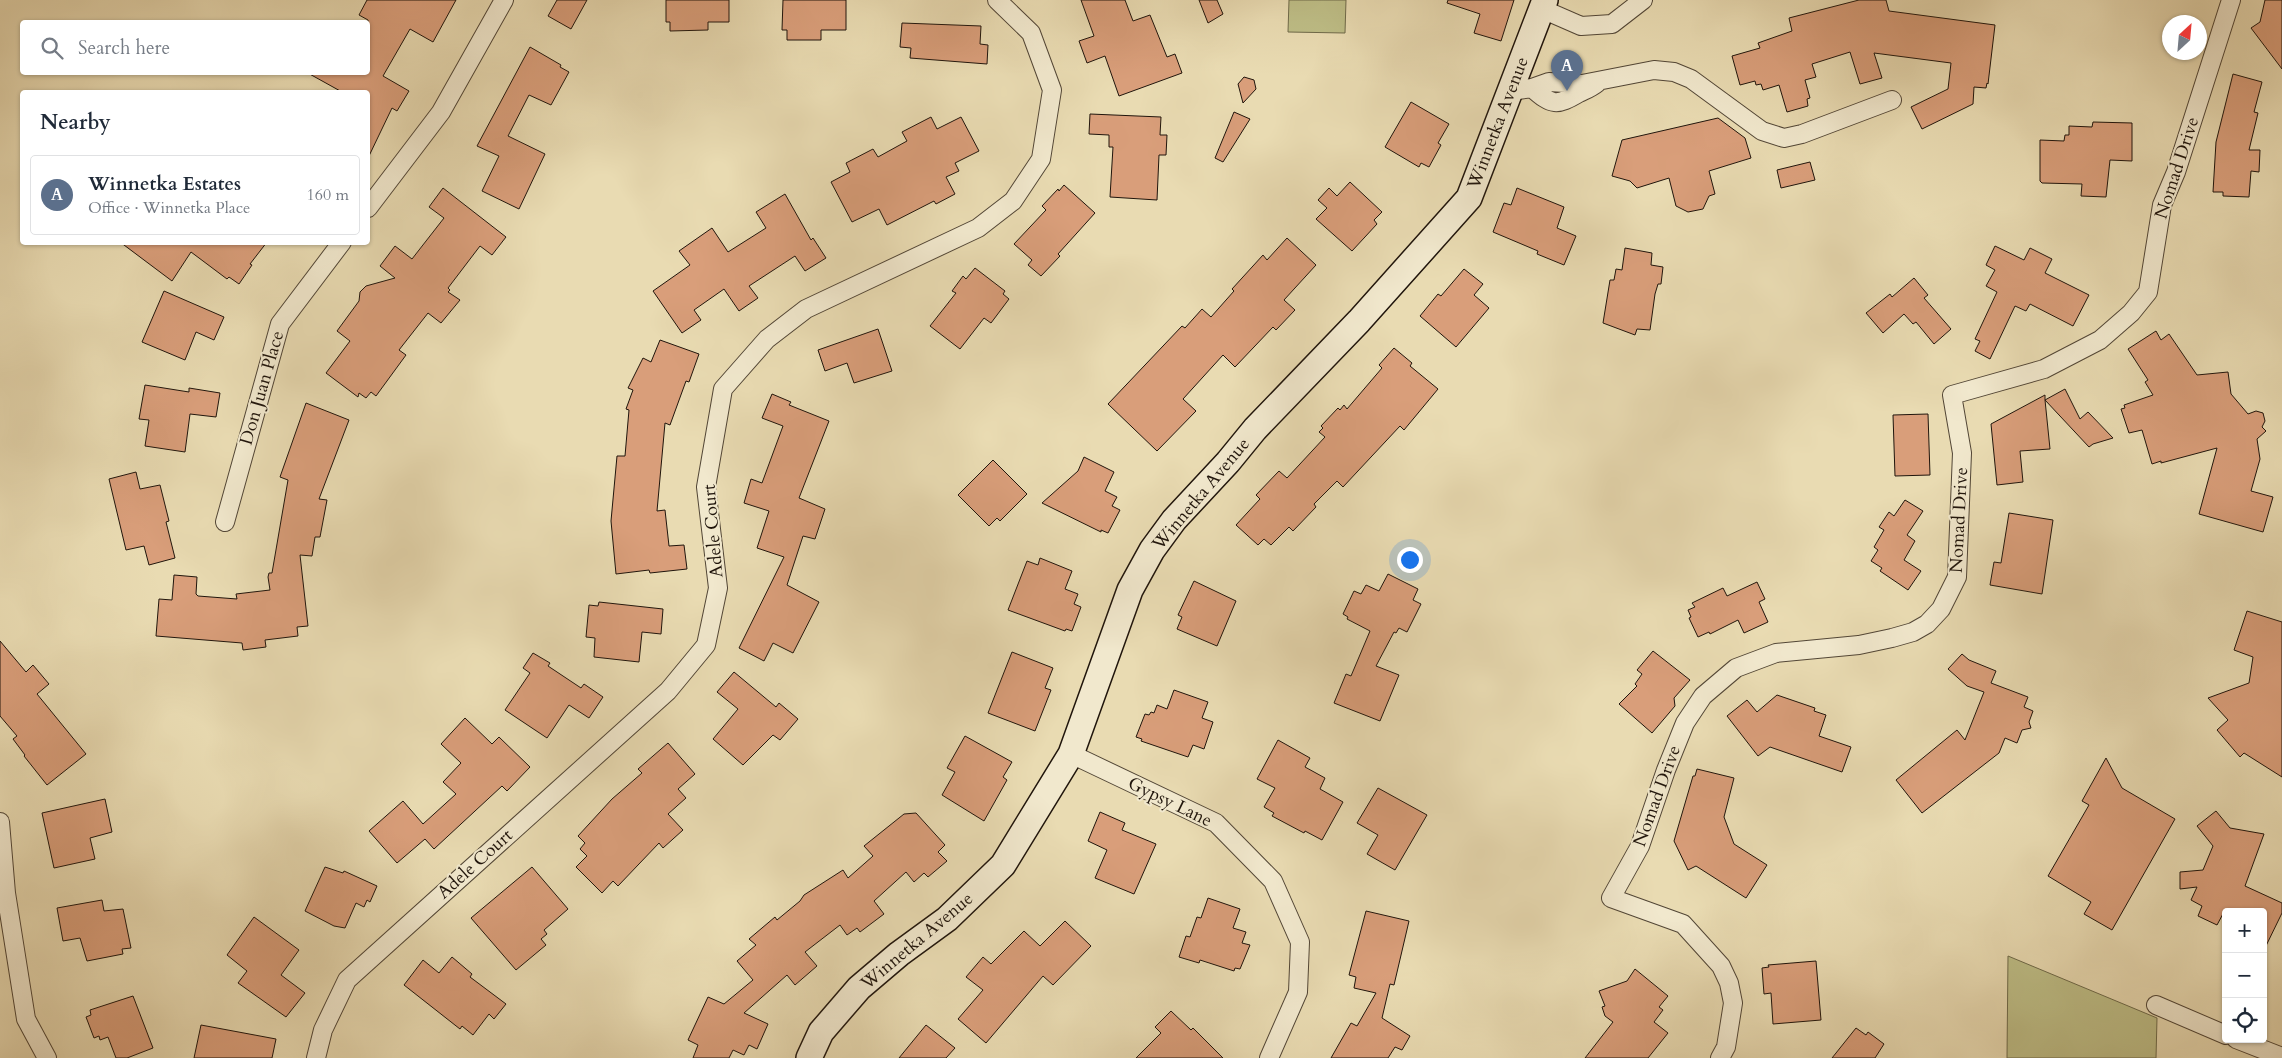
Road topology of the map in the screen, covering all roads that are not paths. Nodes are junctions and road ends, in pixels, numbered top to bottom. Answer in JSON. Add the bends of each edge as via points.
{"nodes":[{"id":1,"x":504,"y":0,"type":"edge"},
{"id":2,"x":998,"y":0,"type":"edge"},
{"id":3,"x":1643,"y":0,"type":"edge"},
{"id":4,"x":2231,"y":0,"type":"edge"},
{"id":5,"x":1543,"y":5,"type":"edge"},
{"id":6,"x":1522,"y":90,"type":"junction"},
{"id":7,"x":1892,"y":100,"type":"dead end"},
{"id":8,"x":370,"y":205,"type":"edge"},
{"id":9,"x":340,"y":245,"type":"edge"},
{"id":10,"x":225,"y":522,"type":"dead end"},
{"id":11,"x":1071,"y":754,"type":"junction"},
{"id":12,"x":0,"y":822,"type":"edge"},
{"id":13,"x":2156,"y":1005,"type":"dead end"},
{"id":14,"x":2222,"y":1033,"type":"edge"},
{"id":15,"x":2246,"y":1043,"type":"edge"},
{"id":16,"x":2282,"y":1057,"type":"edge"},
{"id":17,"x":47,"y":1058,"type":"edge"},
{"id":18,"x":316,"y":1058,"type":"edge"},
{"id":19,"x":809,"y":1058,"type":"edge"},
{"id":20,"x":1269,"y":1058,"type":"edge"},
{"id":21,"x":1720,"y":1058,"type":"edge"}],
"edges":[{"from":1,"to":8,"type":"street","via":[[440,112]]},
{"from":2,"to":18,"type":"street","name":"Adele Court","via":[[1031,33],[1052,90],[1041,158],[1013,201],[978,228],[806,309],[767,339],[723,389],[706,488],[718,588],[706,645],[668,691],[347,980],[323,1030]]},
{"from":3,"to":5,"type":"street","via":[[1612,24],[1581,26]]},
{"from":4,"to":21,"type":"street","name":"Nomad Drive","via":[[2176,172],[2162,205],[2148,292],[2131,313],[2100,340],[2044,369],[1952,395],[1962,453],[1957,577],[1941,609],[1927,624],[1913,632],[1859,645],[1776,653],[1736,668],[1703,696],[1685,723],[1640,846],[1612,898],[1683,924],[1721,966],[1733,1003],[1726,1048]]},
{"from":5,"to":6,"type":"main road","name":"Winnetka Avenue"},
{"from":6,"to":7,"type":"street","via":[[1544,99],[1567,102],[1599,82],[1654,70],[1674,72],[1691,79],[1762,131],[1784,138]]},
{"from":6,"to":11,"type":"main road","name":"Winnetka Avenue","via":[[1469,198],[1195,496],[1152,550],[1130,590]]},
{"from":9,"to":10,"type":"street","name":"Don Juan Place","via":[[280,324]]},
{"from":11,"to":19,"type":"main road","name":"Winnetka Avenue","via":[[1003,865],[947,919],[859,988],[820,1032]]},
{"from":11,"to":20,"type":"street","name":"Gypsy Lane","via":[[1216,823],[1273,881],[1300,942],[1298,992]]},
{"from":12,"to":17,"type":"street","via":[[6,893],[26,1019]]},
{"from":13,"to":14,"type":"street"},
{"from":15,"to":16,"type":"street"}]}
